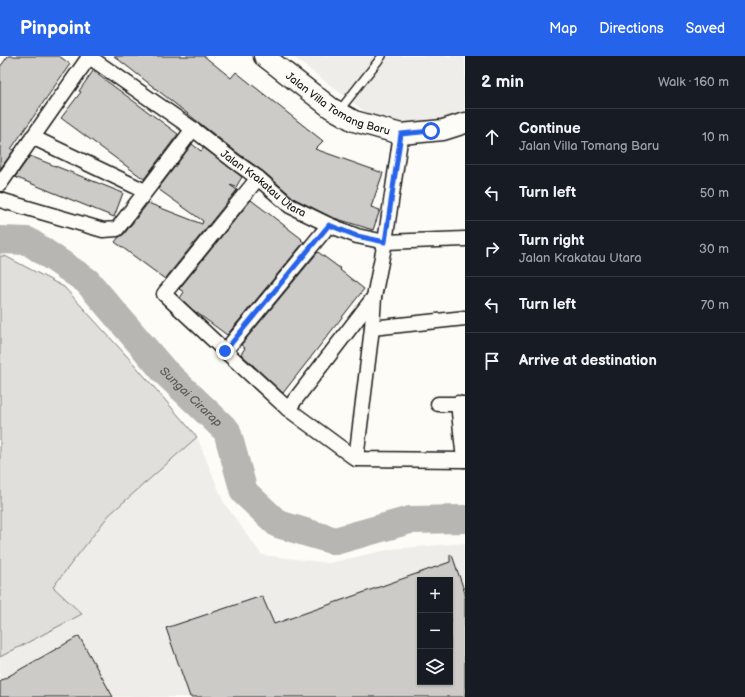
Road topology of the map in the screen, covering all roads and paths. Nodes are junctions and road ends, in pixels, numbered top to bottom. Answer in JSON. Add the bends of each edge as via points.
{"nodes":[{"id":1,"x":89,"y":56,"type":"edge"},
{"id":2,"x":264,"y":56,"type":"edge"},
{"id":3,"x":382,"y":56,"type":"edge"},
{"id":4,"x":339,"y":112,"type":"junction"},
{"id":5,"x":465,"y":123,"type":"edge"},
{"id":6,"x":194,"y":129,"type":"junction"},
{"id":7,"x":401,"y":134,"type":"junction"},
{"id":8,"x":32,"y":137,"type":"junction"},
{"id":9,"x":258,"y":178,"type":"junction"},
{"id":10,"x":0,"y":184,"type":"edge"},
{"id":11,"x":145,"y":191,"type":"junction"},
{"id":12,"x":0,"y":200,"type":"edge"},
{"id":13,"x":329,"y":225,"type":"junction"},
{"id":14,"x":465,"y":239,"type":"edge"},
{"id":15,"x":385,"y":242,"type":"junction"},
{"id":16,"x":374,"y":297,"type":"junction"},
{"id":17,"x":465,"y":318,"type":"edge"},
{"id":18,"x":372,"y":328,"type":"junction"},
{"id":19,"x":225,"y":351,"type":"junction"},
{"id":20,"x":462,"y":403,"type":"edge"},
{"id":21,"x":438,"y":404,"type":"dead end"},
{"id":22,"x":288,"y":410,"type":"junction"},
{"id":23,"x":356,"y":459,"type":"junction"},
{"id":24,"x":464,"y":460,"type":"edge"}],
"edges":[{"from":1,"to":6,"type":"street","name":"Jalan Krakatau Utara"},
{"from":1,"to":8,"type":"street"},
{"from":2,"to":4,"type":"street","name":"Jalan Villa Tomang Baru"},
{"from":3,"to":4,"type":"lane"},
{"from":4,"to":7,"type":"street","name":"Jalan Villa Tomang Baru","via":[[354,121]]},
{"from":5,"to":7,"type":"street","name":"Jalan Villa Tomang Baru","via":[[443,130]]},
{"from":6,"to":9,"type":"street","name":"Jalan Krakatau Utara"},
{"from":6,"to":11,"type":"street"},
{"from":7,"to":15,"type":"street"},
{"from":8,"to":10,"type":"street"},
{"from":8,"to":11,"type":"street"},
{"from":9,"to":13,"type":"street","name":"Jalan Krakatau Utara","via":[[290,206]]},
{"from":9,"to":19,"type":"street","via":[[164,294]]},
{"from":11,"to":12,"type":"street","via":[[116,228],[103,230]]},
{"from":13,"to":15,"type":"street","name":"Jalan Krakatau Utara","via":[[357,236]]},
{"from":13,"to":19,"type":"street"},
{"from":14,"to":15,"type":"street","name":"Jalan Krakatau Utara"},
{"from":15,"to":16,"type":"street"},
{"from":16,"to":18,"type":"street"},
{"from":16,"to":22,"type":"street"},
{"from":17,"to":18,"type":"street"},
{"from":18,"to":23,"type":"street"},
{"from":19,"to":22,"type":"street"},
{"from":20,"to":21,"type":"street"},
{"from":20,"to":24,"type":"street"},
{"from":22,"to":23,"type":"street"},
{"from":23,"to":24,"type":"street"}]}
